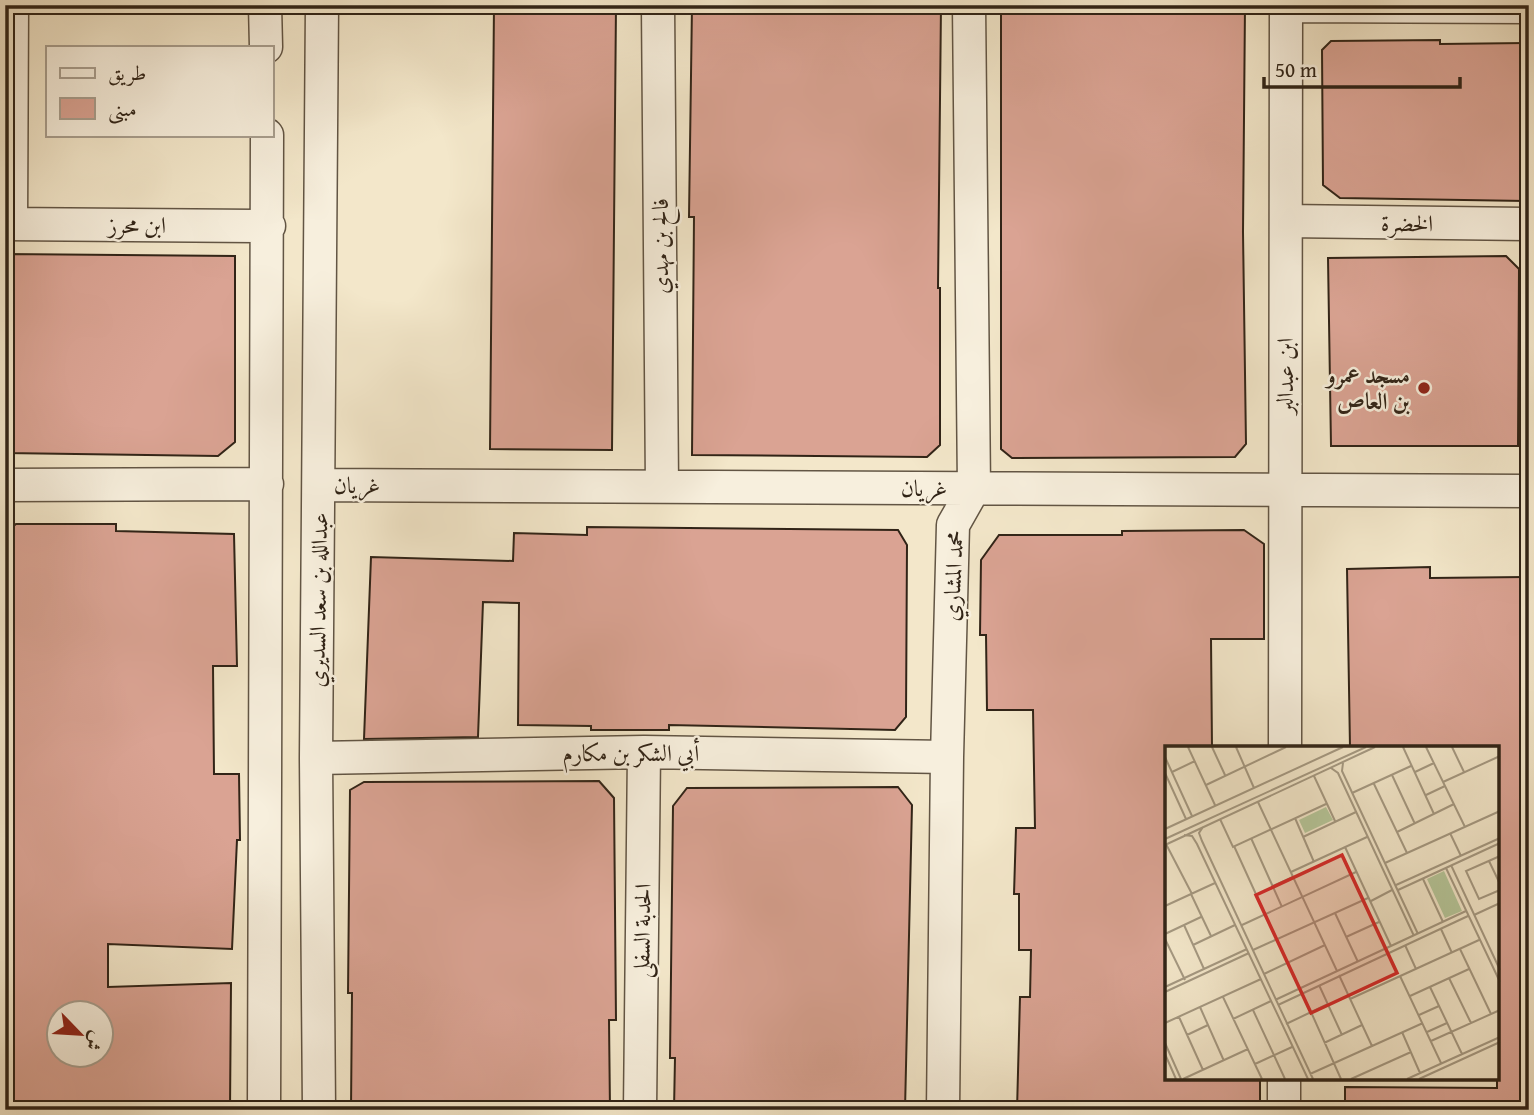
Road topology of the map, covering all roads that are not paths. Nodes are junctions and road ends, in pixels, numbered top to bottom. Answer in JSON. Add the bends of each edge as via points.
{"nodes":[{"id":1,"x":12,"y":5,"type":"edge"},
{"id":2,"x":265,"y":5,"type":"edge"},
{"id":3,"x":322,"y":5,"type":"edge"},
{"id":4,"x":658,"y":5,"type":"edge"},
{"id":5,"x":969,"y":5,"type":"edge"},
{"id":6,"x":1286,"y":6,"type":"edge"},
{"id":7,"x":1529,"y":7,"type":"edge"},
{"id":8,"x":266,"y":46,"type":"edge"},
{"id":9,"x":267,"y":136,"type":"edge"},
{"id":10,"x":1286,"y":221,"type":"junction"},
{"id":11,"x":8,"y":224,"type":"edge"},
{"id":12,"x":1529,"y":224,"type":"edge"},
{"id":13,"x":269,"y":226,"type":"junction"},
{"id":14,"x":267,"y":484,"type":"junction"},
{"id":15,"x":5,"y":485,"type":"edge"},
{"id":16,"x":320,"y":485,"type":"junction"},
{"id":17,"x":662,"y":486,"type":"junction"},
{"id":18,"x":974,"y":488,"type":"junction"},
{"id":19,"x":1285,"y":489,"type":"junction"},
{"id":20,"x":1529,"y":491,"type":"edge"},
{"id":21,"x":1285,"y":746,"type":"edge"},
{"id":22,"x":644,"y":752,"type":"junction"},
{"id":23,"x":947,"y":757,"type":"junction"},
{"id":24,"x":316,"y":758,"type":"junction"},
{"id":25,"x":1284,"y":1080,"type":"edge"},
{"id":26,"x":264,"y":1110,"type":"edge"},
{"id":27,"x":318,"y":1110,"type":"edge"},
{"id":28,"x":640,"y":1110,"type":"edge"},
{"id":29,"x":943,"y":1110,"type":"edge"},
{"id":30,"x":1284,"y":1110,"type":"edge"}],
"edges":[{"from":1,"to":11,"type":"street"},
{"from":2,"to":8,"type":"street"},
{"from":3,"to":16,"type":"street","name":"عبدالله بن سعد السديري"},
{"from":4,"to":17,"type":"street","name":"فالح بن مهدي"},
{"from":5,"to":18,"type":"street"},
{"from":6,"to":7,"type":"street"},
{"from":6,"to":10,"type":"street","name":"ابن عبدالبر"},
{"from":9,"to":13,"type":"street"},
{"from":10,"to":12,"type":"street","name":"الخضرة"},
{"from":10,"to":19,"type":"street","name":"ابن عبدالبر"},
{"from":11,"to":13,"type":"street","name":"ابن محرز"},
{"from":13,"to":14,"type":"street"},
{"from":14,"to":15,"type":"street"},
{"from":14,"to":26,"type":"street"},
{"from":16,"to":17,"type":"street","name":"غريان"},
{"from":16,"to":24,"type":"street","name":"عبدالله بن سعد السديري"},
{"from":17,"to":18,"type":"street","name":"غريان"},
{"from":18,"to":19,"type":"street","name":"غريان"},
{"from":18,"to":23,"type":"street","name":"محمد المشاري","via":[[953,524]]},
{"from":19,"to":20,"type":"street","name":"غريان"},
{"from":19,"to":21,"type":"street","name":"ابن عبدالبر"},
{"from":22,"to":23,"type":"street","name":"أبي الشكر بن مكارم"},
{"from":22,"to":24,"type":"street","name":"أبي الشكر بن مكارم"},
{"from":22,"to":28,"type":"street","name":"الحدبة السفلى"},
{"from":23,"to":29,"type":"street","name":"محمد المشاري"},
{"from":24,"to":27,"type":"street","name":"عبدالله بن سعد السديري"},
{"from":25,"to":30,"type":"street"}]}
